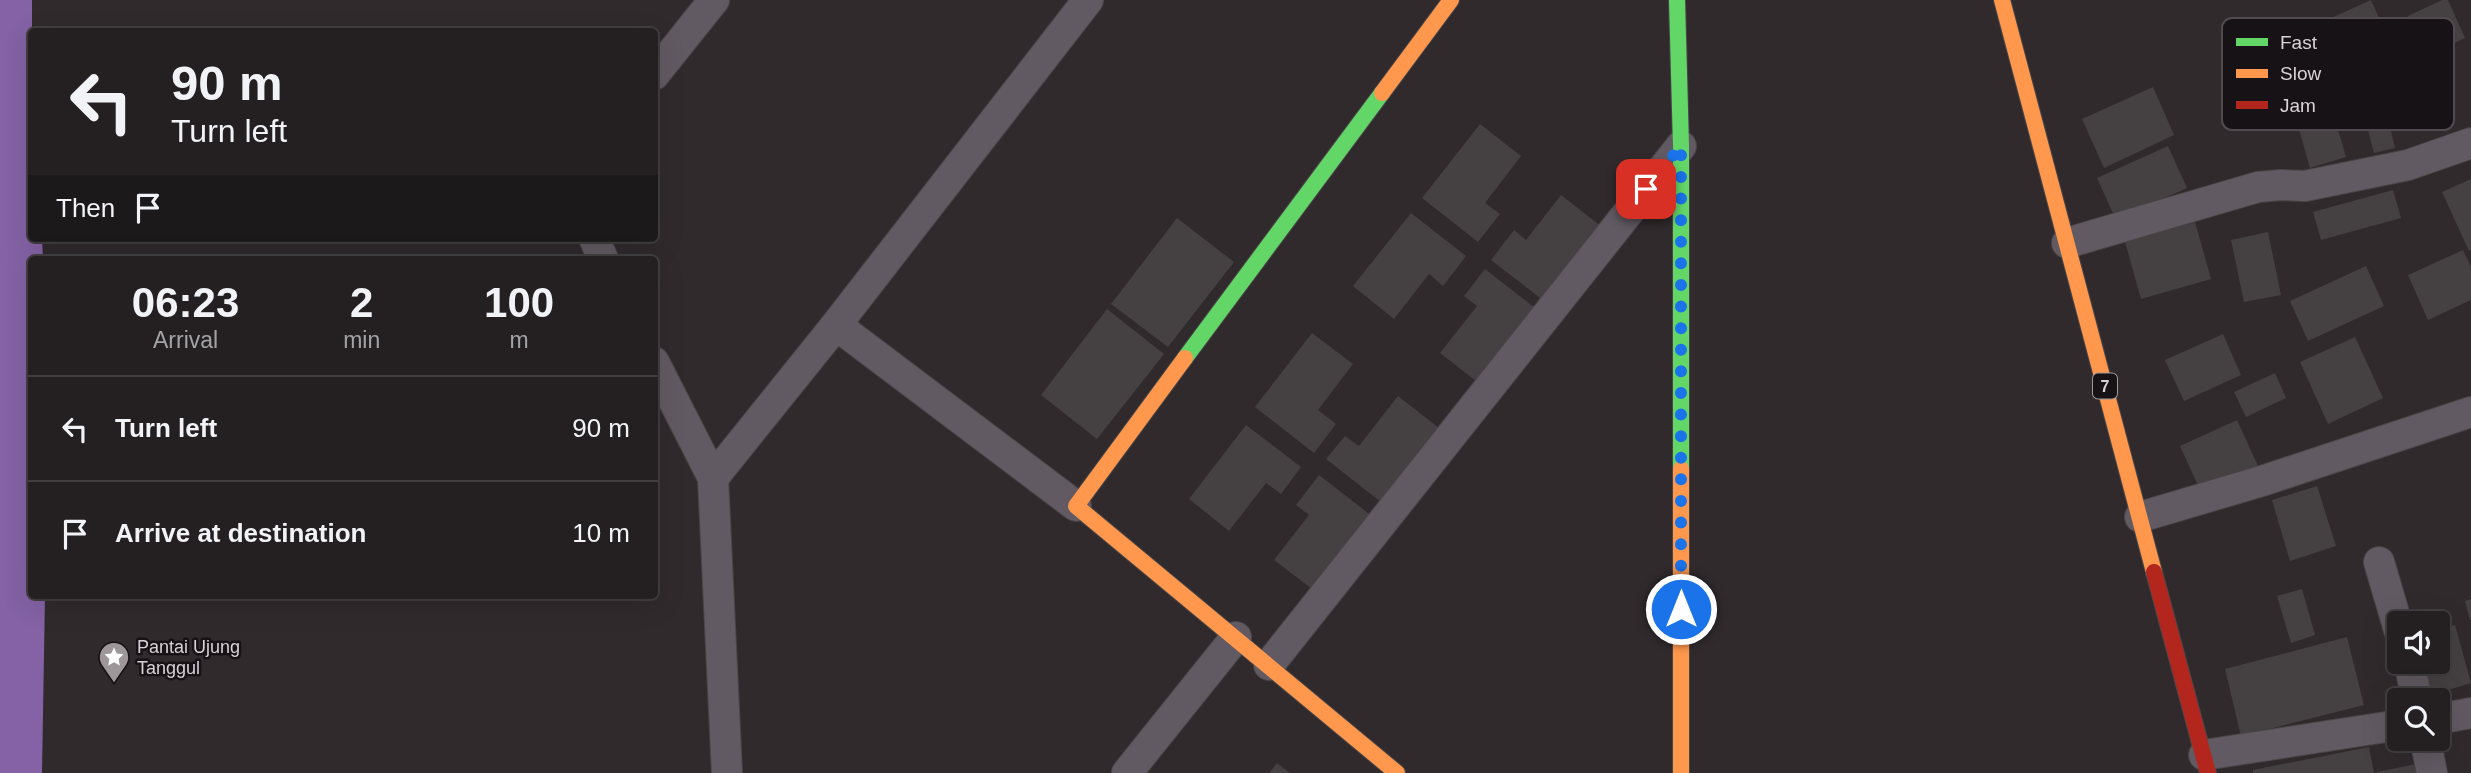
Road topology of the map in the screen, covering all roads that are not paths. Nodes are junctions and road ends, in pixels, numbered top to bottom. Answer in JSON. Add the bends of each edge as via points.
{"nodes":[{"id":1,"x":714,"y":0,"type":"edge"},
{"id":2,"x":1088,"y":0,"type":"edge"},
{"id":3,"x":1451,"y":0,"type":"edge"},
{"id":4,"x":1677,"y":0,"type":"edge"},
{"id":5,"x":2002,"y":0,"type":"edge"},
{"id":6,"x":658,"y":70,"type":"edge"},
{"id":7,"x":2471,"y":144,"type":"edge"},
{"id":8,"x":1681,"y":146,"type":"junction"},
{"id":9,"x":2067,"y":243,"type":"junction"},
{"id":10,"x":836,"y":325,"type":"junction"},
{"id":11,"x":658,"y":370,"type":"edge"},
{"id":12,"x":2471,"y":412,"type":"edge"},
{"id":13,"x":713,"y":478,"type":"junction"},
{"id":14,"x":1076,"y":506,"type":"junction"},
{"id":15,"x":2140,"y":517,"type":"junction"},
{"id":16,"x":2379,"y":562,"type":"dead end"},
{"id":17,"x":2393,"y":611,"type":"edge"},
{"id":18,"x":1236,"y":637,"type":"junction"},
{"id":19,"x":1269,"y":665,"type":"junction"},
{"id":20,"x":2471,"y":713,"type":"edge"},
{"id":21,"x":2450,"y":717,"type":"edge"},
{"id":22,"x":2387,"y":727,"type":"edge"},
{"id":23,"x":2428,"y":751,"type":"edge"},
{"id":24,"x":2206,"y":764,"type":"edge"},
{"id":25,"x":727,"y":773,"type":"edge"},
{"id":26,"x":1128,"y":773,"type":"edge"},
{"id":27,"x":1397,"y":773,"type":"edge"},
{"id":28,"x":1681,"y":773,"type":"edge"},
{"id":29,"x":2432,"y":773,"type":"edge"}],
"edges":[{"from":1,"to":6,"type":"street"},
{"from":2,"to":10,"type":"street"},
{"from":3,"to":14,"type":"main road"},
{"from":4,"to":8,"type":"main road"},
{"from":5,"to":9,"type":"main road","number":"7"},
{"from":7,"to":9,"type":"street","via":[[2408,165],[2305,186],[2258,187]]},
{"from":8,"to":19,"type":"street"},
{"from":8,"to":28,"type":"main road"},
{"from":9,"to":15,"type":"main road","number":"7"},
{"from":10,"to":13,"type":"street"},
{"from":10,"to":14,"type":"street"},
{"from":11,"to":13,"type":"street"},
{"from":12,"to":15,"type":"street"},
{"from":13,"to":25,"type":"street"},
{"from":14,"to":18,"type":"main road"},
{"from":15,"to":24,"type":"main road","number":"7"},
{"from":16,"to":17,"type":"street"},
{"from":18,"to":19,"type":"main road"},
{"from":18,"to":26,"type":"street"},
{"from":19,"to":27,"type":"main road"},
{"from":20,"to":21,"type":"street"},
{"from":22,"to":24,"type":"street"},
{"from":23,"to":29,"type":"street"}]}
